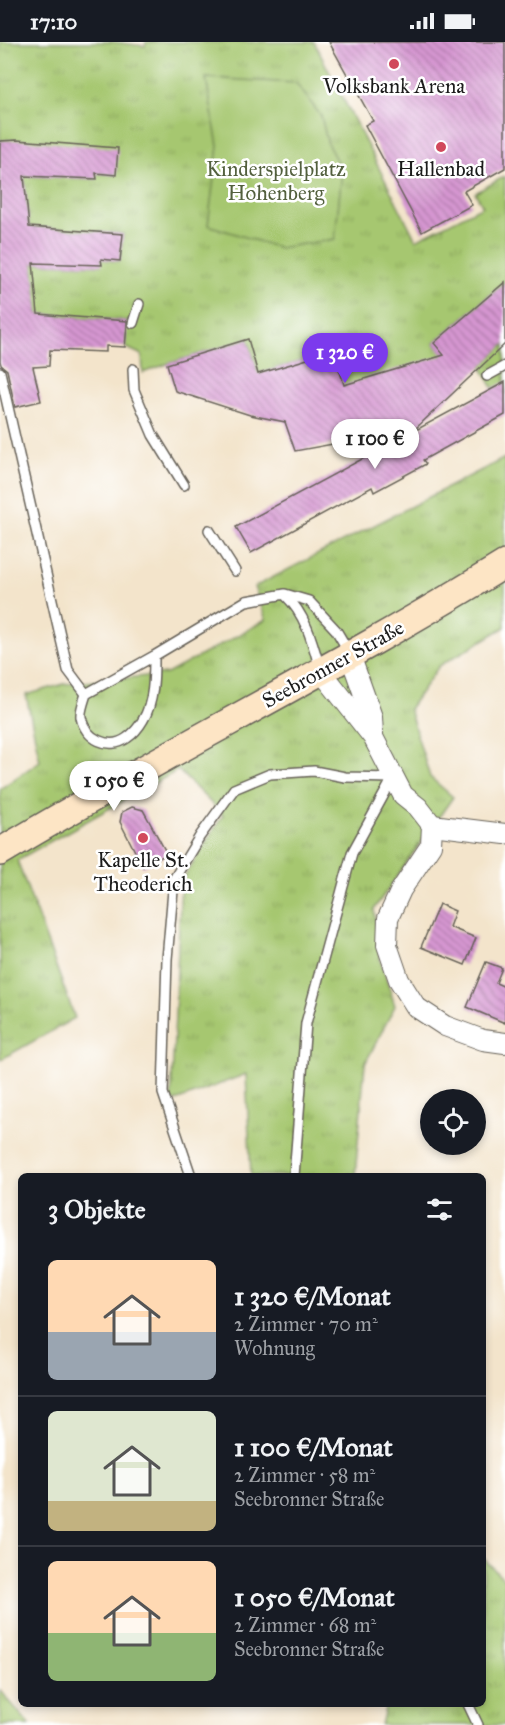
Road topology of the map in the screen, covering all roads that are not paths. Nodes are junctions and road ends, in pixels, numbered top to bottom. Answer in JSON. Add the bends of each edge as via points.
{"nodes":[{"id":1,"x":139,"y":304,"type":"dead end"},
{"id":2,"x":133,"y":323,"type":"dead end"},
{"id":3,"x":505,"y":366,"type":"edge"},
{"id":4,"x":133,"y":369,"type":"dead end"},
{"id":5,"x":0,"y":372,"type":"edge"},
{"id":6,"x":487,"y":376,"type":"dead end"},
{"id":7,"x":184,"y":485,"type":"dead end"},
{"id":8,"x":209,"y":530,"type":"dead end"},
{"id":9,"x":505,"y":564,"type":"edge"},
{"id":10,"x":236,"y":571,"type":"dead end"},
{"id":11,"x":285,"y":594,"type":"junction"},
{"id":12,"x":350,"y":655,"type":"junction"},
{"id":13,"x":154,"y":656,"type":"junction"},
{"id":14,"x":321,"y":671,"type":"junction"},
{"id":15,"x":86,"y":694,"type":"junction"},
{"id":16,"x":373,"y":737,"type":"junction"},
{"id":17,"x":393,"y":778,"type":"junction"},
{"id":18,"x":432,"y":825,"type":"junction"},
{"id":19,"x":505,"y":834,"type":"edge"},
{"id":20,"x":0,"y":852,"type":"edge"},
{"id":21,"x":505,"y":1043,"type":"edge"},
{"id":22,"x":190,"y":1173,"type":"edge"},
{"id":23,"x":294,"y":1173,"type":"edge"},
{"id":24,"x":469,"y":1707,"type":"edge"},
{"id":25,"x":478,"y":1725,"type":"edge"}],
"edges":[{"from":1,"to":2,"type":"lane"},
{"from":3,"to":6,"type":"lane"},
{"from":4,"to":7,"type":"lane","via":[[134,390],[153,435]]},
{"from":5,"to":15,"type":"lane","via":[[68,670]]},
{"from":8,"to":10,"type":"lane"},
{"from":9,"to":12,"type":"street","name":"Seebronner Straße"},
{"from":11,"to":12,"type":"lane","via":[[309,601],[336,630]]},
{"from":11,"to":13,"type":"lane","via":[[246,601]]},
{"from":11,"to":14,"type":"lane","via":[[302,617]]},
{"from":12,"to":14,"type":"street","name":"Seebronner Straße"},
{"from":12,"to":16,"type":"street","via":[[372,717]]},
{"from":13,"to":15,"type":"lane"},
{"from":13,"to":15,"type":"lane","via":[[154,679],[144,719],[126,739],[112,744],[87,733],[81,716]]},
{"from":14,"to":16,"type":"street"},
{"from":14,"to":20,"type":"street","name":"Seebronner Straße"},
{"from":16,"to":17,"type":"street"},
{"from":17,"to":18,"type":"street","via":[[402,795]]},
{"from":17,"to":22,"type":"lane","via":[[345,777],[314,771],[270,774],[234,789],[174,879],[163,1092]]},
{"from":17,"to":23,"type":"lane","via":[[352,853],[306,1023]]},
{"from":18,"to":19,"type":"street"},
{"from":18,"to":21,"type":"street","via":[[431,845],[401,890],[388,918],[387,945],[399,980],[416,1007],[445,1026],[483,1040]]},
{"from":24,"to":25,"type":"lane"}]}
